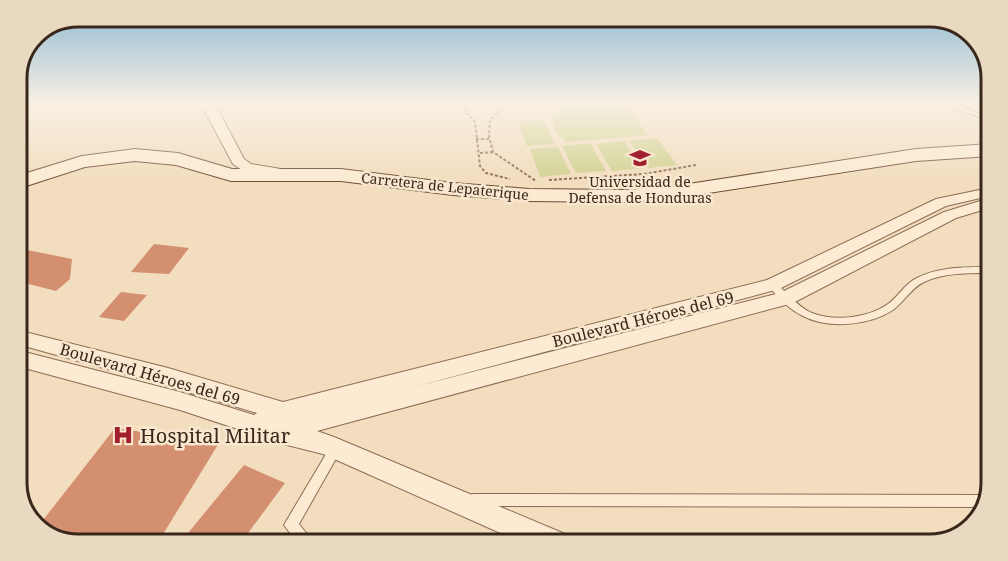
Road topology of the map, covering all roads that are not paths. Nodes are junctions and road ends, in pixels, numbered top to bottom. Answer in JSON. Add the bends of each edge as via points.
{"nodes":[{"id":1,"x":223,"y":130,"type":"edge"},
{"id":2,"x":981,"y":151,"type":"edge"},
{"id":3,"x":981,"y":156,"type":"edge"},
{"id":4,"x":878,"y":161,"type":"junction"},
{"id":5,"x":289,"y":175,"type":"junction"},
{"id":6,"x":27,"y":180,"type":"edge"},
{"id":7,"x":981,"y":194,"type":"edge"},
{"id":8,"x":981,"y":206,"type":"edge"},
{"id":9,"x":981,"y":271,"type":"edge"},
{"id":10,"x":779,"y":292,"type":"junction"},
{"id":11,"x":27,"y":340,"type":"edge"},
{"id":12,"x":27,"y":361,"type":"edge"},
{"id":13,"x":283,"y":423,"type":"junction"},
{"id":14,"x":307,"y":424,"type":"junction"},
{"id":15,"x":331,"y":446,"type":"junction"},
{"id":16,"x":455,"y":500,"type":"junction"},
{"id":17,"x":977,"y":501,"type":"edge"},
{"id":18,"x":298,"y":534,"type":"edge"},
{"id":19,"x":532,"y":534,"type":"edge"}],
"edges":[{"from":1,"to":5,"type":"street","via":[[238,161],[247,167]]},
{"from":2,"to":4,"type":"main road","name":"Carretera de Lepaterique"},
{"from":3,"to":4,"type":"main road","name":"Carretera de Lepaterique"},
{"from":4,"to":5,"type":"main road","name":"Carretera de Lepaterique","via":[[626,196],[529,195],[384,179]]},
{"from":5,"to":6,"type":"main road","name":"Carretera de Lepaterique","via":[[231,175],[178,159],[135,155],[82,162]]},
{"from":7,"to":10,"type":"street","name":"Boulevard Héroes del 69","via":[[941,202]]},
{"from":8,"to":10,"type":"street","name":"Boulevard Héroes del 69","via":[[950,215]]},
{"from":9,"to":10,"type":"lane","via":[[937,274],[917,281],[885,310],[855,319],[829,320],[808,314]]},
{"from":10,"to":13,"type":"street","name":"Boulevard Héroes del 69"},
{"from":10,"to":14,"type":"street","name":"Boulevard Héroes del 69"},
{"from":11,"to":13,"type":"street","name":"Boulevard Héroes del 69","via":[[168,377]]},
{"from":12,"to":13,"type":"street","name":"Boulevard Héroes del 69","via":[[257,424]]},
{"from":13,"to":14,"type":"street","name":"Boulevard Héroes del 69"},
{"from":13,"to":15,"type":"street","name":"Boulevard Héroes del 69"},
{"from":14,"to":15,"type":"street","name":"Boulevard Héroes del 69"},
{"from":15,"to":16,"type":"street","name":"Boulevard Héroes del 69"},
{"from":15,"to":18,"type":"lane","via":[[291,525]]},
{"from":16,"to":17,"type":"lane"},
{"from":16,"to":19,"type":"street","name":"Boulevard Héroes del 69"}]}
